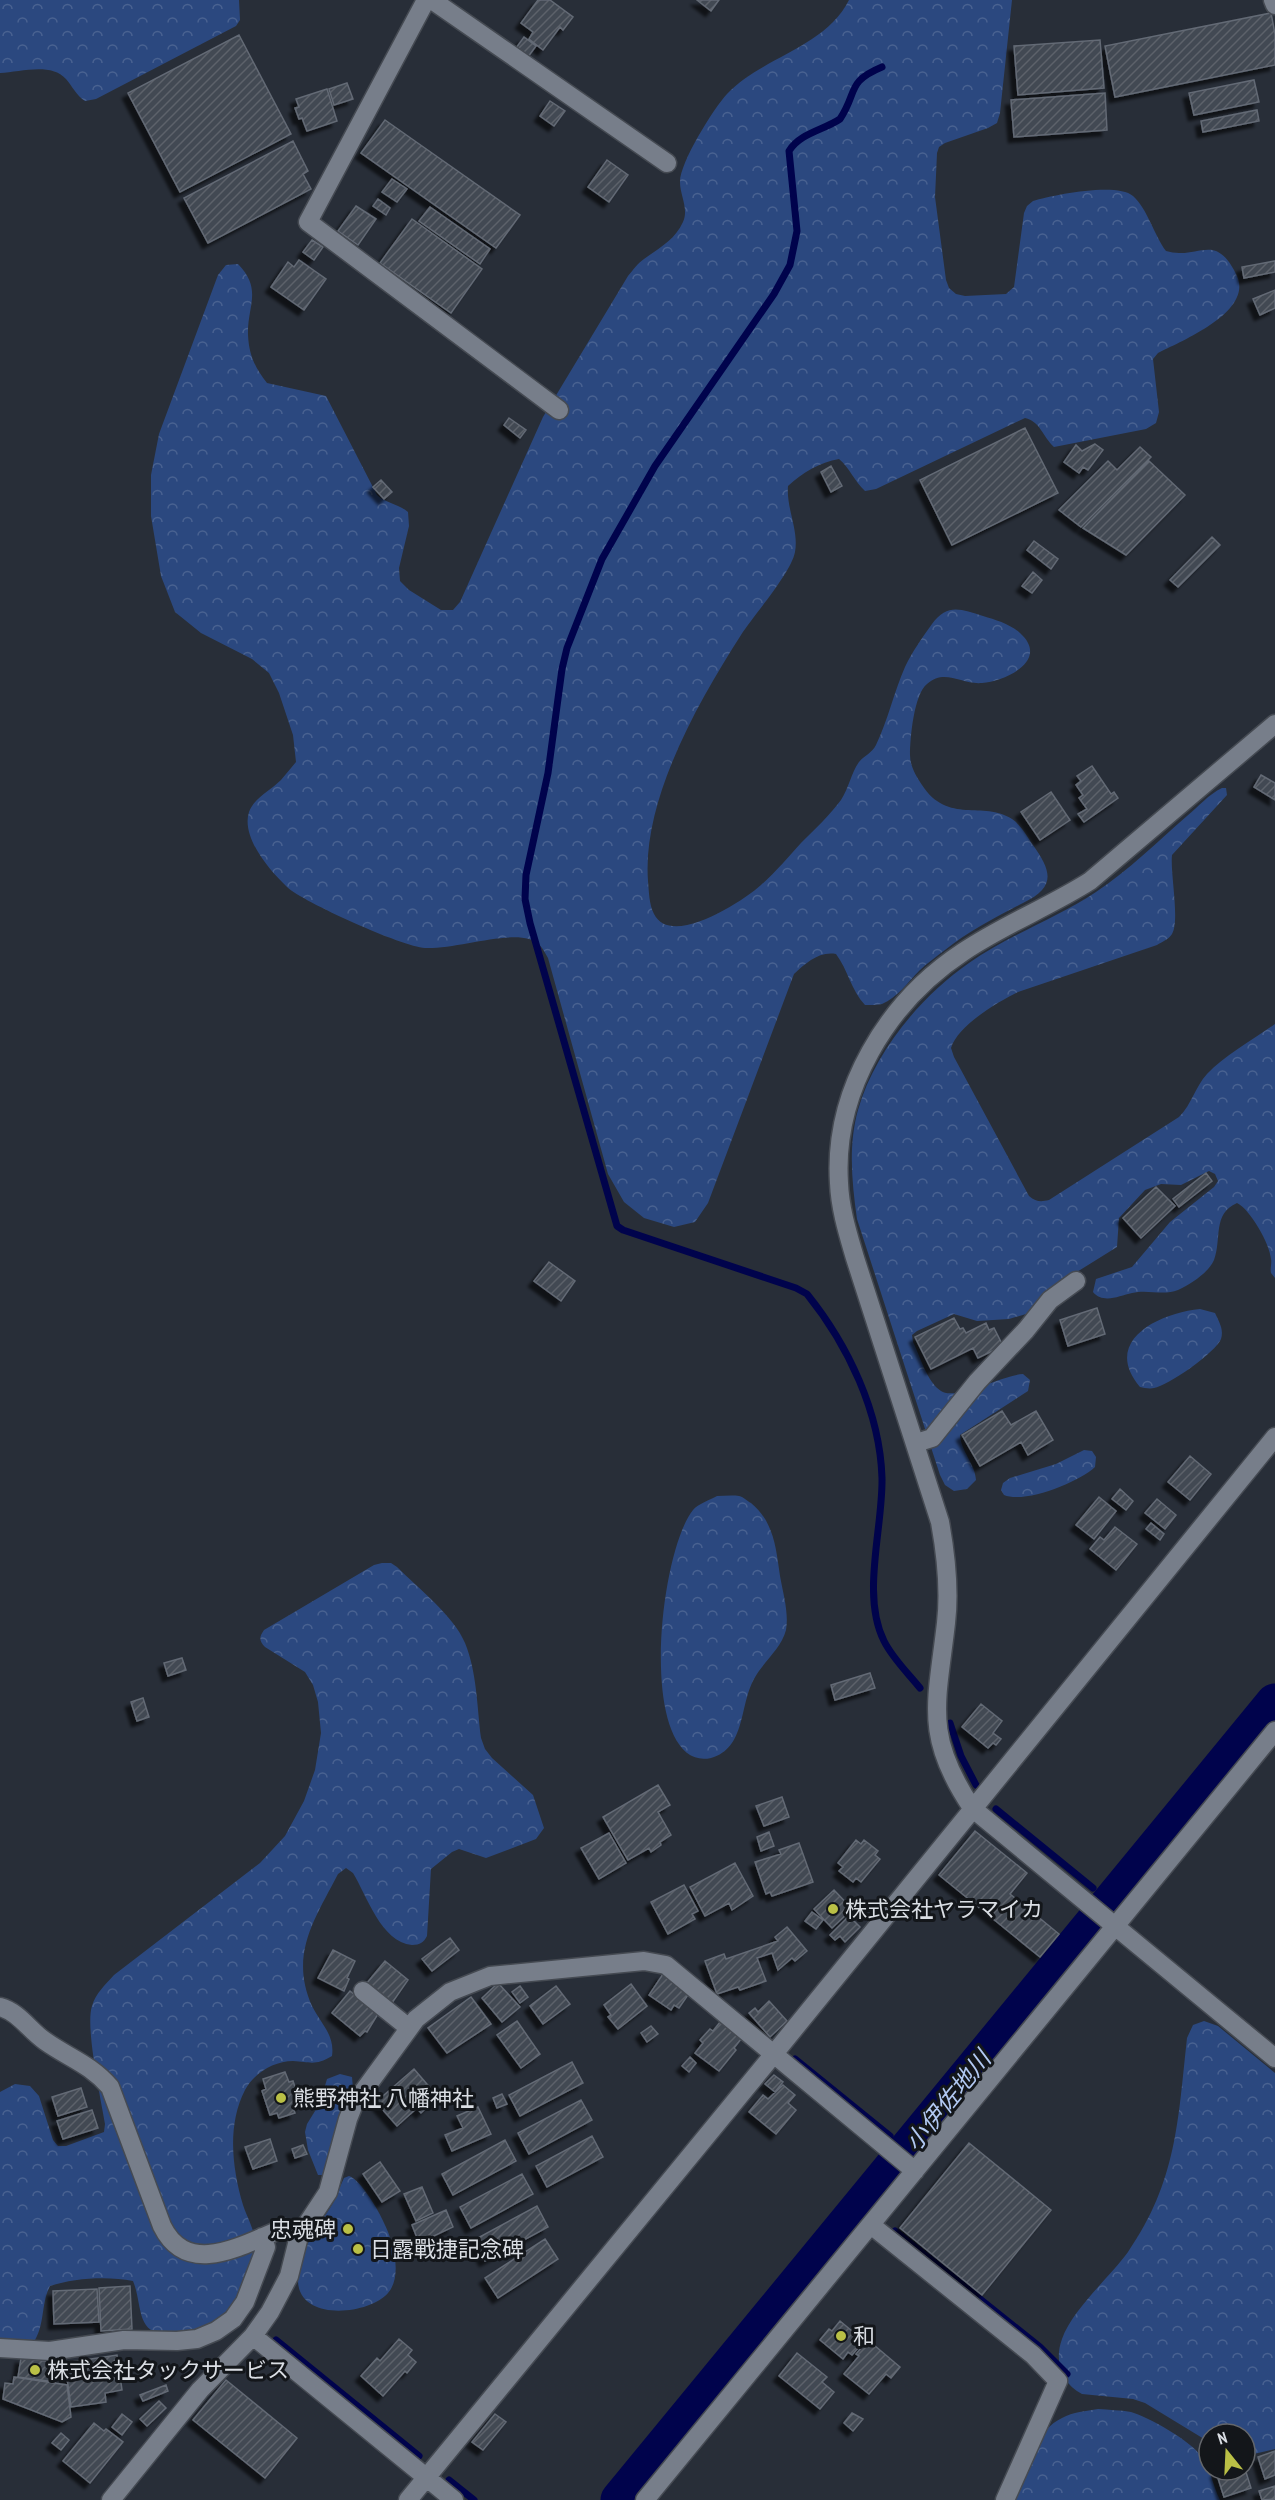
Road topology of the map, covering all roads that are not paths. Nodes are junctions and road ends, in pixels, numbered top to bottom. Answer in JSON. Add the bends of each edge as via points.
{"nodes":[{"id":1,"x":426,"y":0,"type":"edge"},
{"id":2,"x":432,"y":0,"type":"edge"},
{"id":3,"x":1273,"y":0,"type":"edge"},
{"id":4,"x":1275,"y":5,"type":"edge"},
{"id":5,"x":667,"y":163,"type":"dead end"},
{"id":6,"x":559,"y":410,"type":"dead end"},
{"id":7,"x":1275,"y":724,"type":"edge"},
{"id":8,"x":1076,"y":1281,"type":"dead end"},
{"id":9,"x":1275,"y":1437,"type":"edge"},
{"id":10,"x":916,"y":1443,"type":"junction"},
{"id":11,"x":1275,"y":1731,"type":"edge"},
{"id":12,"x":972,"y":1808,"type":"junction"},
{"id":13,"x":1105,"y":1918,"type":"junction"},
{"id":14,"x":363,"y":1991,"type":"dead end"},
{"id":15,"x":0,"y":2007,"type":"edge"},
{"id":16,"x":409,"y":2028,"type":"junction"},
{"id":17,"x":773,"y":2055,"type":"junction"},
{"id":18,"x":1275,"y":2058,"type":"edge"},
{"id":19,"x":911,"y":2168,"type":"junction"},
{"id":20,"x":871,"y":2225,"type":"junction"},
{"id":21,"x":299,"y":2236,"type":"junction"},
{"id":22,"x":262,"y":2237,"type":"junction"},
{"id":23,"x":253,"y":2336,"type":"junction"},
{"id":24,"x":0,"y":2348,"type":"edge"},
{"id":25,"x":426,"y":2478,"type":"junction"},
{"id":26,"x":111,"y":2500,"type":"edge"},
{"id":27,"x":408,"y":2500,"type":"edge"},
{"id":28,"x":454,"y":2500,"type":"edge"},
{"id":29,"x":645,"y":2500,"type":"edge"},
{"id":30,"x":1005,"y":2500,"type":"edge"}],
"edges":[{"from":1,"to":6,"type":"street","via":[[308,222]]},
{"from":2,"to":5,"type":"street"},
{"from":3,"to":4,"type":"street"},
{"from":7,"to":10,"type":"street","via":[[1090,881],[994,932],[930,977],[903,1005],[860,1070],[846,1106],[839,1144],[838,1183],[855,1258]]},
{"from":8,"to":10,"type":"street","via":[[1050,1300],[932,1438]]},
{"from":9,"to":12,"type":"street"},
{"from":10,"to":12,"type":"street","via":[[940,1522],[947,1572],[946,1622],[937,1681],[938,1735],[949,1769]]},
{"from":11,"to":13,"type":"street"},
{"from":12,"to":13,"type":"street"},
{"from":12,"to":17,"type":"street"},
{"from":13,"to":18,"type":"street"},
{"from":13,"to":19,"type":"street"},
{"from":14,"to":16,"type":"street"},
{"from":15,"to":22,"type":"street","via":[[14,2013],[45,2041],[97,2072],[110,2087],[162,2226],[177,2247],[192,2254],[209,2255]]},
{"from":16,"to":17,"type":"street","via":[[450,1992],[490,1976],[656,1962],[676,1971]]},
{"from":16,"to":21,"type":"street","via":[[354,2104],[328,2192]]},
{"from":17,"to":19,"type":"street"},
{"from":17,"to":25,"type":"street"},
{"from":19,"to":20,"type":"street"},
{"from":20,"to":29,"type":"street"},
{"from":20,"to":30,"type":"street","via":[[1033,2355],[1058,2381]]},
{"from":21,"to":22,"type":"street","via":[[284,2228]]},
{"from":21,"to":23,"type":"street","via":[[289,2276]]},
{"from":22,"to":24,"type":"street","via":[[266,2247],[245,2302],[233,2319],[216,2331],[197,2339],[135,2340],[50,2351]]},
{"from":23,"to":25,"type":"street"},
{"from":23,"to":26,"type":"street","via":[[200,2390]]},
{"from":25,"to":27,"type":"street"},
{"from":25,"to":28,"type":"street"}]}
